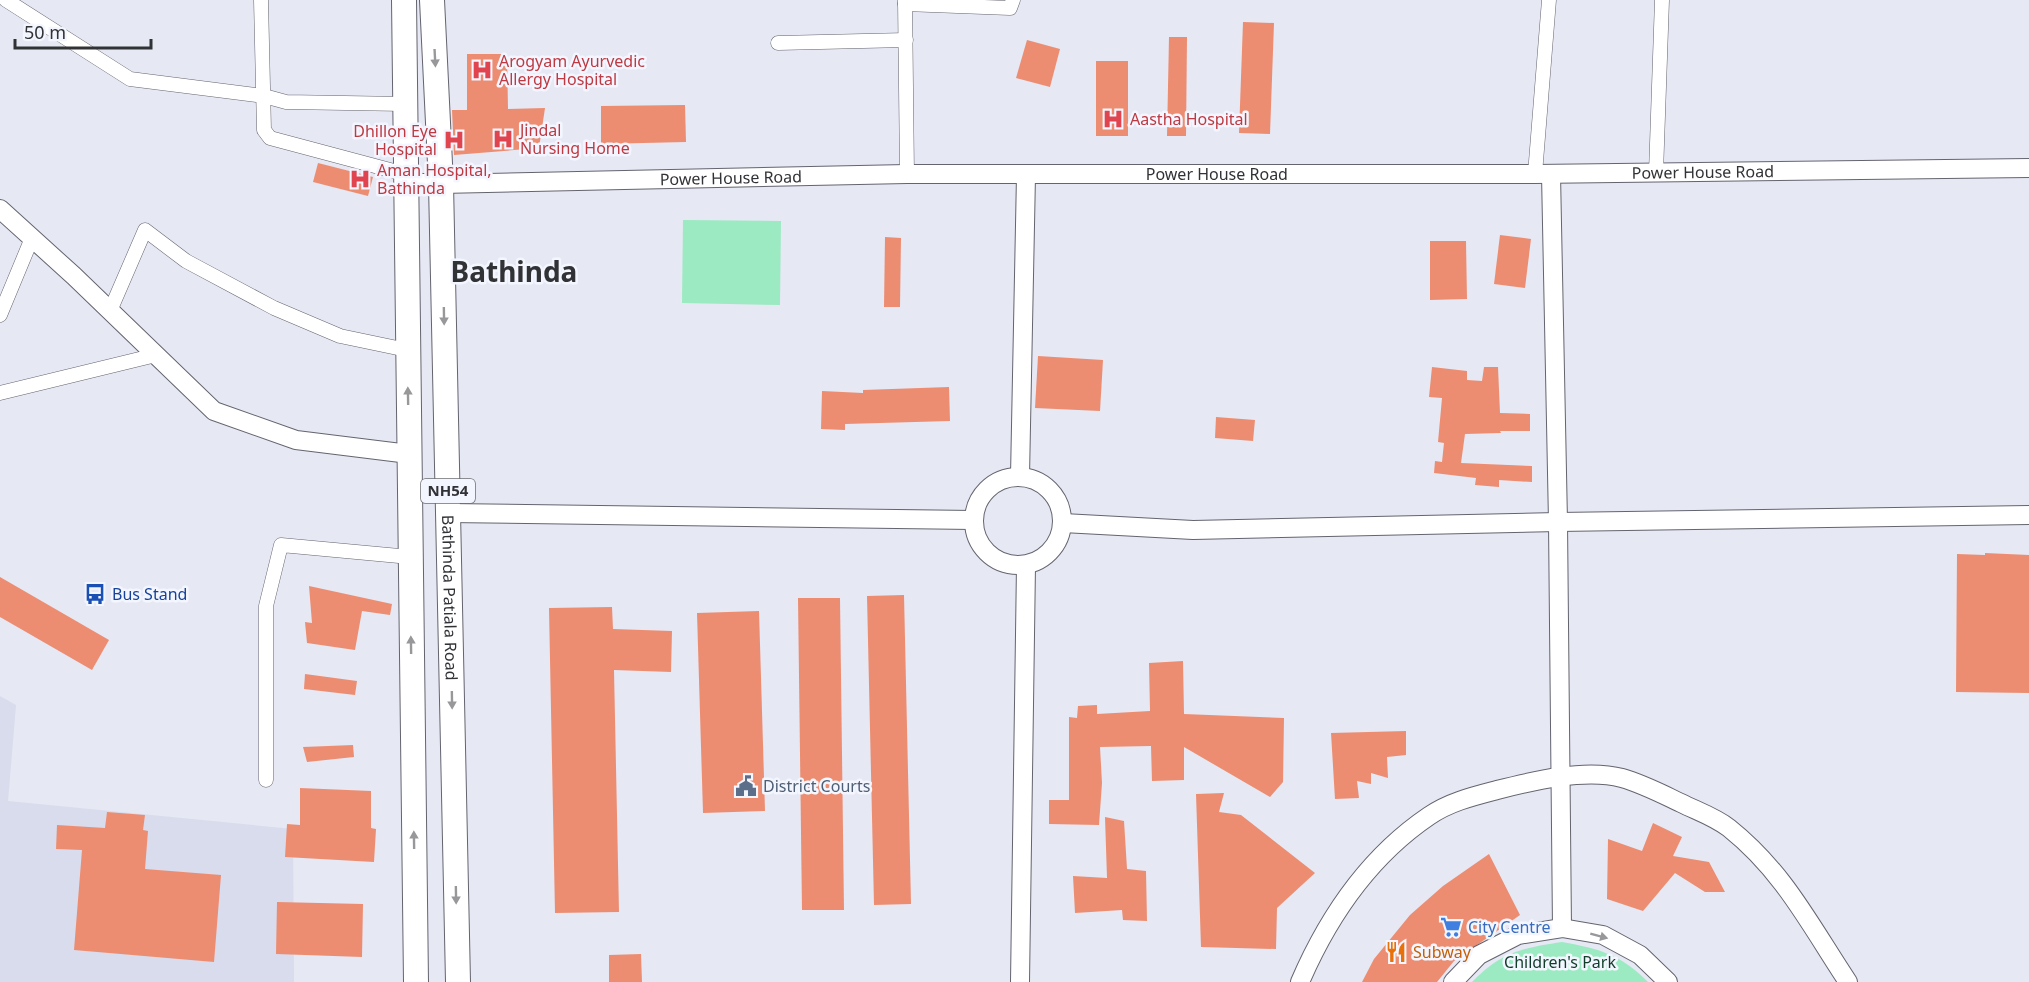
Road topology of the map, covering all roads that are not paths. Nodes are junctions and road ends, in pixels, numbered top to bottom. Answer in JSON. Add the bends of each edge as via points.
{"nodes":[{"id":1,"x":6,"y":0,"type":"edge"},
{"id":2,"x":261,"y":0,"type":"edge"},
{"id":3,"x":404,"y":0,"type":"edge"},
{"id":4,"x":432,"y":0,"type":"edge"},
{"id":5,"x":1012,"y":0,"type":"edge"},
{"id":6,"x":1549,"y":0,"type":"edge"},
{"id":7,"x":1662,"y":0,"type":"edge"},
{"id":8,"x":905,"y":2,"type":"edge"},
{"id":9,"x":906,"y":40,"type":"junction"},
{"id":10,"x":778,"y":43,"type":"dead end"},
{"id":11,"x":264,"y":96,"type":"junction"},
{"id":12,"x":404,"y":104,"type":"junction"},
{"id":13,"x":2029,"y":168,"type":"edge"},
{"id":14,"x":1656,"y":173,"type":"junction"},
{"id":15,"x":907,"y":174,"type":"junction"},
{"id":16,"x":1543,"y":174,"type":"junction"},
{"id":17,"x":1026,"y":175,"type":"junction"},
{"id":18,"x":405,"y":178,"type":"junction"},
{"id":19,"x":441,"y":184,"type":"junction"},
{"id":20,"x":0,"y":209,"type":"edge"},
{"id":21,"x":32,"y":238,"type":"junction"},
{"id":22,"x":110,"y":311,"type":"junction"},
{"id":23,"x":0,"y":315,"type":"edge"},
{"id":24,"x":407,"y":350,"type":"junction"},
{"id":25,"x":156,"y":355,"type":"junction"},
{"id":26,"x":0,"y":393,"type":"edge"},
{"id":27,"x":409,"y":454,"type":"junction"},
{"id":28,"x":1020,"y":476,"type":"junction"},
{"id":29,"x":448,"y":513,"type":"junction"},
{"id":30,"x":2029,"y":515,"type":"edge"},
{"id":31,"x":973,"y":520,"type":"junction"},
{"id":32,"x":1558,"y":522,"type":"junction"},
{"id":33,"x":1063,"y":524,"type":"junction"},
{"id":34,"x":410,"y":556,"type":"junction"},
{"id":35,"x":1026,"y":565,"type":"junction"},
{"id":36,"x":1561,"y":778,"type":"junction"},
{"id":37,"x":266,"y":780,"type":"dead end"},
{"id":38,"x":1562,"y":928,"type":"junction"},
{"id":39,"x":416,"y":982,"type":"edge"},
{"id":40,"x":458,"y":982,"type":"edge"},
{"id":41,"x":1020,"y":982,"type":"edge"},
{"id":42,"x":1300,"y":982,"type":"edge"},
{"id":43,"x":1453,"y":982,"type":"edge"},
{"id":44,"x":1668,"y":982,"type":"edge"},
{"id":45,"x":1848,"y":982,"type":"edge"}],
"edges":[{"from":1,"to":11,"type":"street","via":[[130,79]]},
{"from":2,"to":11,"type":"street"},
{"from":3,"to":12,"type":"highway","number":"NH54"},
{"from":4,"to":19,"type":"highway","name":"Bathinda Patiala Road","number":"NH54","one_way":true},
{"from":5,"to":8,"type":"street","via":[[1010,8]]},
{"from":6,"to":16,"type":"street"},
{"from":7,"to":14,"type":"street"},
{"from":8,"to":9,"type":"street"},
{"from":9,"to":10,"type":"street"},
{"from":9,"to":15,"type":"street"},
{"from":11,"to":12,"type":"street","via":[[286,102]]},
{"from":11,"to":18,"type":"street","via":[[264,130],[270,138]]},
{"from":12,"to":18,"type":"highway","number":"NH54"},
{"from":13,"to":14,"type":"street","name":"Power House Road"},
{"from":14,"to":16,"type":"street","name":"Power House Road"},
{"from":15,"to":17,"type":"street","name":"Power House Road"},
{"from":15,"to":19,"type":"street","name":"Power House Road"},
{"from":16,"to":17,"type":"street","name":"Power House Road"},
{"from":16,"to":32,"type":"street"},
{"from":17,"to":28,"type":"street"},
{"from":18,"to":19,"type":"street","name":"Power House Road"},
{"from":18,"to":24,"type":"highway","number":"NH54"},
{"from":19,"to":29,"type":"highway","name":"Bathinda Patiala Road","number":"NH54","one_way":true},
{"from":20,"to":21,"type":"street"},
{"from":21,"to":22,"type":"street"},
{"from":21,"to":23,"type":"street"},
{"from":22,"to":24,"type":"street","via":[[145,230],[186,261],[274,308],[340,336]]},
{"from":22,"to":25,"type":"street"},
{"from":27,"to":24,"type":"highway","number":"NH54","one_way":true},
{"from":25,"to":26,"type":"street"},
{"from":25,"to":27,"type":"street","via":[[214,411],[296,440]]},
{"from":27,"to":34,"type":"highway","number":"NH54"},
{"from":28,"to":31,"type":"street","via":[[997,480],[981,495]]},
{"from":28,"to":33,"type":"street","via":[[1044,484],[1060,503]]},
{"from":29,"to":31,"type":"street"},
{"from":29,"to":40,"type":"highway","name":"Bathinda Patiala Road","number":"NH54","one_way":true},
{"from":30,"to":32,"type":"street"},
{"from":31,"to":35,"type":"street","via":[[977,540],[994,558]]},
{"from":32,"to":33,"type":"street","via":[[1193,530]]},
{"from":32,"to":36,"type":"street"},
{"from":33,"to":35,"type":"street","via":[[1056,545],[1041,559]]},
{"from":34,"to":37,"type":"street","via":[[281,545],[266,606]]},
{"from":39,"to":34,"type":"highway","number":"NH54","one_way":true},
{"from":35,"to":41,"type":"street"},
{"from":36,"to":38,"type":"street"},
{"from":36,"to":42,"type":"street","via":[[1535,779],[1470,798],[1432,814],[1408,831],[1367,870],[1319,943]]},
{"from":36,"to":45,"type":"street","via":[[1587,774],[1621,778],[1656,790],[1727,826],[1780,877]]},
{"from":38,"to":43,"type":"street","via":[[1518,935],[1479,955]]},
{"from":38,"to":44,"type":"street","one_way":true,"via":[[1603,935],[1640,955]]}]}
